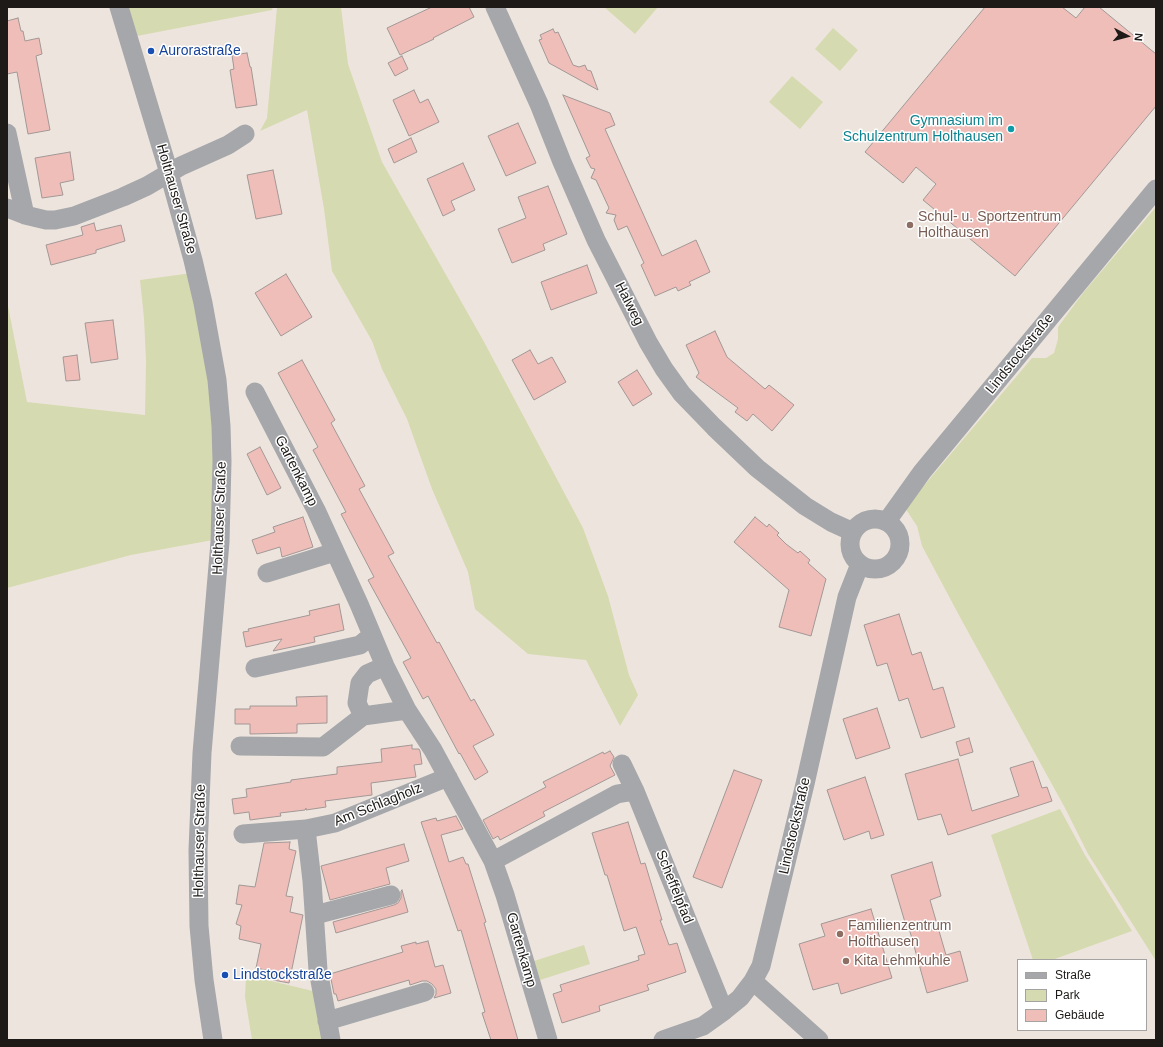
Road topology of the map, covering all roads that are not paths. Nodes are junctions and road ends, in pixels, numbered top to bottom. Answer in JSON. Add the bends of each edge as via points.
{"nodes":[{"id":1,"x":118,"y":7,"type":"edge"},
{"id":2,"x":495,"y":7,"type":"edge"},
{"id":3,"x":7,"y":133,"type":"edge"},
{"id":4,"x":245,"y":134,"type":"dead end"},
{"id":5,"x":169,"y":173,"type":"junction"},
{"id":6,"x":1156,"y":189,"type":"edge"},
{"id":7,"x":7,"y":208,"type":"edge"},
{"id":8,"x":25,"y":215,"type":"junction"},
{"id":9,"x":255,"y":392,"type":"dead end"},
{"id":10,"x":887,"y":521,"type":"junction"},
{"id":11,"x":852,"y":532,"type":"junction"},
{"id":12,"x":335,"y":552,"type":"junction"},
{"id":13,"x":860,"y":564,"type":"junction"},
{"id":14,"x":267,"y":573,"type":"dead end"},
{"id":15,"x":372,"y":634,"type":"junction"},
{"id":16,"x":385,"y":666,"type":"junction"},
{"id":17,"x":256,"y":668,"type":"dead end"},
{"id":18,"x":407,"y":710,"type":"junction"},
{"id":19,"x":363,"y":716,"type":"junction"},
{"id":20,"x":240,"y":746,"type":"dead end"},
{"id":21,"x":622,"y":764,"type":"dead end"},
{"id":22,"x":448,"y":776,"type":"junction"},
{"id":23,"x":635,"y":791,"type":"junction"},
{"id":24,"x":306,"y":829,"type":"junction"},
{"id":25,"x":243,"y":834,"type":"dead end"},
{"id":26,"x":493,"y":861,"type":"junction"},
{"id":27,"x":391,"y":895,"type":"dead end"},
{"id":28,"x":315,"y":915,"type":"junction"},
{"id":29,"x":753,"y":981,"type":"junction"},
{"id":30,"x":425,"y":992,"type":"dead end"},
{"id":31,"x":724,"y":1011,"type":"junction"},
{"id":32,"x":327,"y":1021,"type":"junction"},
{"id":33,"x":213,"y":1040,"type":"edge"},
{"id":34,"x":331,"y":1040,"type":"edge"},
{"id":35,"x":548,"y":1040,"type":"edge"},
{"id":36,"x":663,"y":1040,"type":"edge"},
{"id":37,"x":819,"y":1040,"type":"edge"}],
"edges":[{"from":1,"to":5,"type":"street","name":"Holthauser Straße"},
{"from":2,"to":11,"type":"street","name":"Halweg","via":[[596,240],[664,369],[682,394],[757,468],[805,506]]},
{"from":3,"to":8,"type":"street"},
{"from":4,"to":5,"type":"street","via":[[228,145]]},
{"from":5,"to":8,"type":"street","via":[[147,186],[74,216],[46,220]]},
{"from":5,"to":33,"type":"street","name":"Holthauser Straße","via":[[203,303],[217,380],[221,426],[220,550],[202,745],[198,850],[202,956]]},
{"from":6,"to":10,"type":"street","name":"Lindstockstraße","via":[[922,472]]},
{"from":7,"to":8,"type":"street"},
{"from":9,"to":12,"type":"street","name":"Gartenkamp"},
{"from":10,"to":11,"type":"street","via":[[872,518],[858,524]]},
{"from":10,"to":13,"type":"street","via":[[898,533],[898,556],[884,568],[866,568]]},
{"from":11,"to":13,"type":"street","via":[[852,554]]},
{"from":12,"to":14,"type":"street"},
{"from":12,"to":15,"type":"street","name":"Gartenkamp"},
{"from":13,"to":29,"type":"street","name":"Lindstockstraße","via":[[847,597],[761,966]]},
{"from":15,"to":16,"type":"street","name":"Gartenkamp"},
{"from":15,"to":17,"type":"street","via":[[360,645]]},
{"from":16,"to":18,"type":"street","name":"Gartenkamp"},
{"from":16,"to":19,"type":"street","via":[[367,674],[360,683],[357,703]]},
{"from":18,"to":19,"type":"street"},
{"from":18,"to":22,"type":"street","name":"Gartenkamp"},
{"from":19,"to":20,"type":"street","via":[[323,747]]},
{"from":21,"to":23,"type":"street","name":"Scheffelpfad"},
{"from":22,"to":24,"type":"street","name":"Am Schlagholz","via":[[335,823]]},
{"from":22,"to":26,"type":"street","name":"Gartenkamp"},
{"from":23,"to":26,"type":"street","via":[[617,794]]},
{"from":23,"to":31,"type":"street","name":"Scheffelpfad"},
{"from":24,"to":25,"type":"street","name":"Am Schlagholz"},
{"from":24,"to":28,"type":"street"},
{"from":26,"to":35,"type":"street","name":"Gartenkamp"},
{"from":27,"to":28,"type":"street"},
{"from":28,"to":32,"type":"street","via":[[318,970]]},
{"from":29,"to":31,"type":"street","name":"Lindstockstraße","via":[[740,998]]},
{"from":29,"to":37,"type":"street"},
{"from":30,"to":32,"type":"street"},
{"from":31,"to":36,"type":"street","name":"Lindstockstraße","via":[[703,1026]]},
{"from":32,"to":34,"type":"street"}]}
